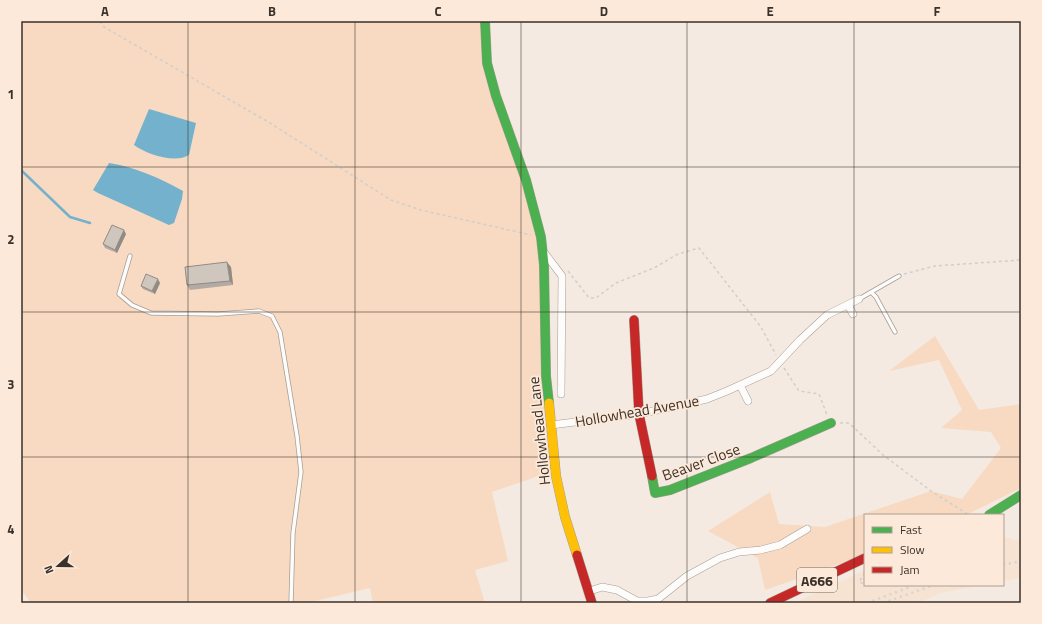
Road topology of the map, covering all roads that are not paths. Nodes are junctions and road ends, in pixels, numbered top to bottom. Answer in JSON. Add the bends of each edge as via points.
{"nodes":[{"id":1,"x":486,"y":21,"type":"edge"},
{"id":2,"x":543,"y":250,"type":"junction"},
{"id":3,"x":130,"y":256,"type":"dead end"},
{"id":4,"x":899,"y":276,"type":"road end"},
{"id":5,"x":871,"y":292,"type":"junction"},
{"id":6,"x":859,"y":299,"type":"joint"},
{"id":7,"x":848,"y":304,"type":"junction"},
{"id":8,"x":853,"y":314,"type":"dead end"},
{"id":9,"x":634,"y":320,"type":"dead end"},
{"id":10,"x":896,"y":332,"type":"dead end"},
{"id":11,"x":740,"y":385,"type":"junction"},
{"id":12,"x":561,"y":394,"type":"dead end"},
{"id":13,"x":748,"y":401,"type":"dead end"},
{"id":14,"x":639,"y":414,"type":"junction"},
{"id":15,"x":831,"y":423,"type":"road end"},
{"id":16,"x":551,"y":426,"type":"junction"},
{"id":17,"x":1021,"y":495,"type":"edge"},
{"id":18,"x":991,"y":514,"type":"edge"},
{"id":19,"x":806,"y":529,"type":"dead end"},
{"id":20,"x":864,"y":558,"type":"edge"},
{"id":21,"x":590,"y":591,"type":"junction"},
{"id":22,"x":291,"y":603,"type":"edge"},
{"id":23,"x":592,"y":603,"type":"edge"},
{"id":24,"x":770,"y":603,"type":"edge"}],
"edges":[{"from":1,"to":2,"type":"main road","name":"Hollowhead Lane","via":[[487,64],[526,180]]},
{"from":2,"to":12,"type":"street","name":"Hollowhead Lane","via":[[562,276]]},
{"from":2,"to":16,"type":"main road","name":"Hollowhead Lane","via":[[546,376]]},
{"from":3,"to":22,"type":"lane","via":[[119,294],[132,305],[152,313],[218,314],[260,311],[272,316],[280,332],[298,436],[301,472],[294,533]]},
{"from":4,"to":5,"type":"lane"},
{"from":5,"to":6,"type":"lane"},
{"from":5,"to":10,"type":"lane"},
{"from":6,"to":7,"type":"street","name":"Hollowhead Avenue"},
{"from":7,"to":8,"type":"street"},
{"from":7,"to":11,"type":"street","name":"Hollowhead Avenue","via":[[827,315],[771,371]]},
{"from":9,"to":14,"type":"main road"},
{"from":11,"to":13,"type":"street"},
{"from":11,"to":14,"type":"street","name":"Hollowhead Avenue","via":[[707,399]]},
{"from":14,"to":15,"type":"main road","name":"Beaver Close","via":[[655,493],[670,490],[751,458]]},
{"from":14,"to":16,"type":"street","name":"Hollowhead Avenue"},
{"from":16,"to":21,"type":"main road","name":"Hollowhead Lane","via":[[556,476],[565,517]]},
{"from":17,"to":18,"type":"main road"},
{"from":19,"to":21,"type":"street","via":[[780,545],[720,558],[648,602],[637,601],[617,590],[602,587]]},
{"from":20,"to":24,"type":"main road","number":"A666"},
{"from":21,"to":23,"type":"main road","name":"Hollowhead Lane"}]}
